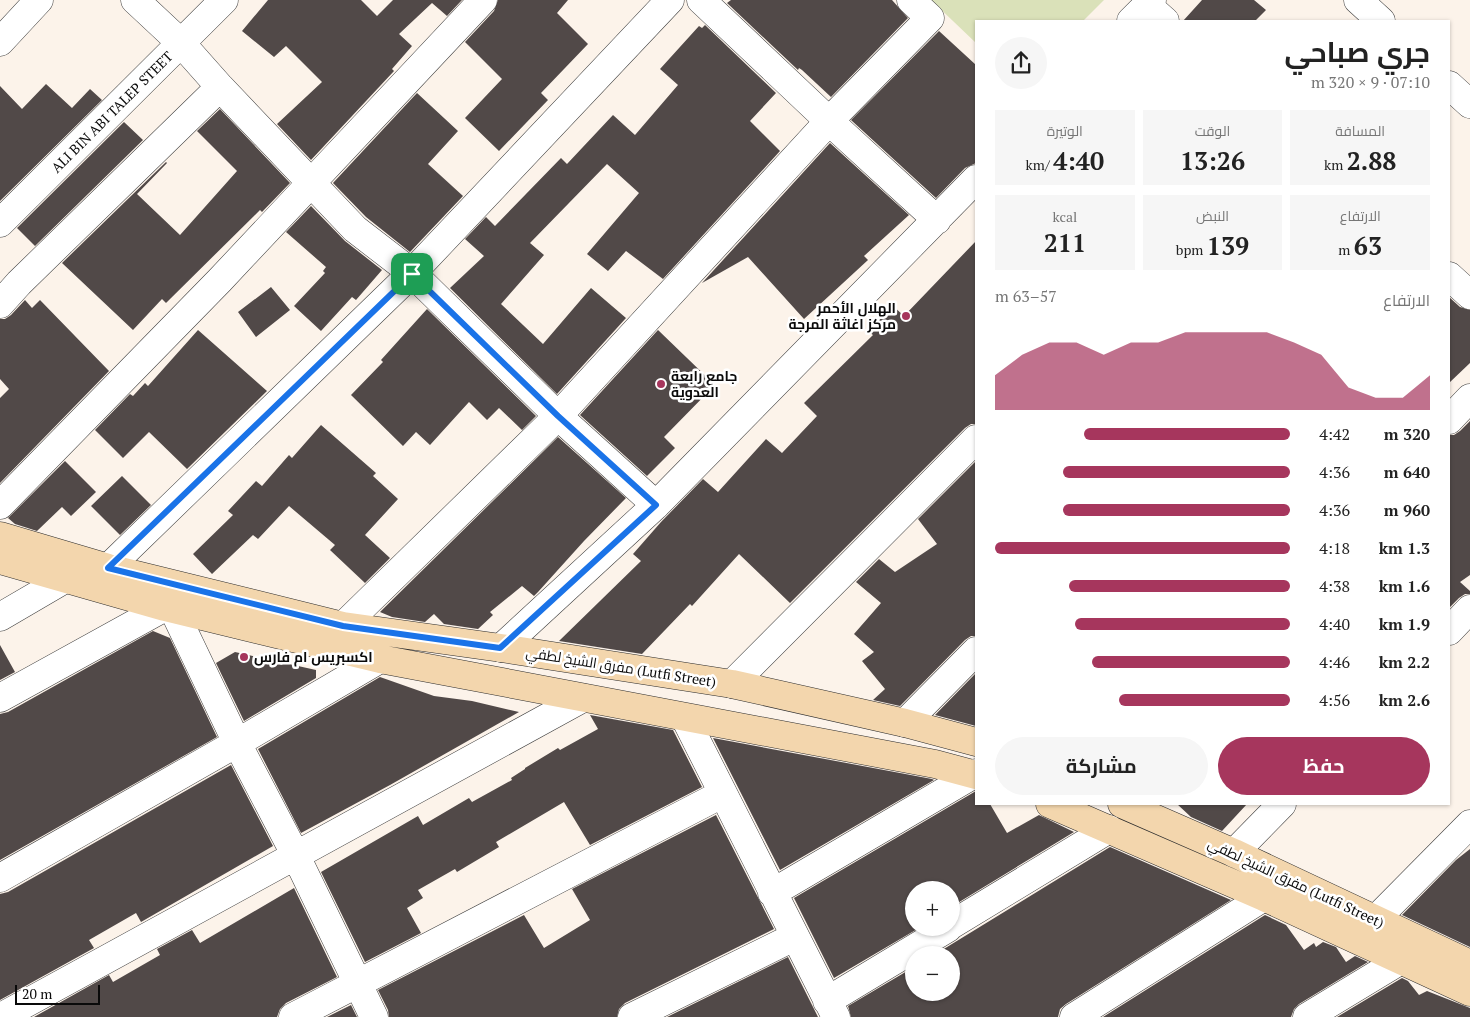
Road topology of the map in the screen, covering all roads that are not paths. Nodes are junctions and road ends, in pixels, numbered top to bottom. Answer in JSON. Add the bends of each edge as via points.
{"nodes":[{"id":1,"x":39,"y":0,"type":"edge"},
{"id":2,"x":136,"y":0,"type":"edge"},
{"id":3,"x":224,"y":0,"type":"edge"},
{"id":4,"x":483,"y":0,"type":"edge"},
{"id":5,"x":670,"y":0,"type":"edge"},
{"id":6,"x":701,"y":0,"type":"edge"},
{"id":7,"x":911,"y":0,"type":"edge"},
{"id":8,"x":1358,"y":0,"type":"edge"},
{"id":9,"x":1380,"y":20,"type":"edge"},
{"id":10,"x":0,"y":42,"type":"edge"},
{"id":11,"x":181,"y":43,"type":"junction"},
{"id":12,"x":1450,"y":86,"type":"edge"},
{"id":13,"x":220,"y":87,"type":"junction"},
{"id":14,"x":1470,"y":104,"type":"edge"},
{"id":15,"x":829,"y":121,"type":"junction"},
{"id":16,"x":975,"y":180,"type":"edge"},
{"id":17,"x":312,"y":183,"type":"junction"},
{"id":18,"x":937,"y":220,"type":"junction"},
{"id":19,"x":0,"y":224,"type":"edge"},
{"id":20,"x":412,"y":274,"type":"junction"},
{"id":21,"x":1450,"y":277,"type":"edge"},
{"id":22,"x":1470,"y":295,"type":"edge"},
{"id":23,"x":0,"y":304,"type":"edge"},
{"id":24,"x":1470,"y":398,"type":"edge"},
{"id":25,"x":558,"y":416,"type":"junction"},
{"id":26,"x":1450,"y":419,"type":"edge"},
{"id":27,"x":975,"y":440,"type":"edge"},
{"id":28,"x":0,"y":505,"type":"edge"},
{"id":29,"x":656,"y":505,"type":"junction"},
{"id":30,"x":0,"y":536,"type":"edge"},
{"id":31,"x":0,"y":560,"type":"edge"},
{"id":32,"x":112,"y":569,"type":"junction"},
{"id":33,"x":65,"y":578,"type":"junction"},
{"id":34,"x":169,"y":608,"type":"junction"},
{"id":35,"x":1470,"y":609,"type":"edge"},
{"id":36,"x":0,"y":617,"type":"edge"},
{"id":37,"x":343,"y":626,"type":"junction"},
{"id":38,"x":1450,"y":630,"type":"edge"},
{"id":39,"x":500,"y":648,"type":"junction"},
{"id":40,"x":975,"y":652,"type":"edge"},
{"id":41,"x":380,"y":659,"type":"junction"},
{"id":42,"x":732,"y":684,"type":"junction"},
{"id":43,"x":0,"y":698,"type":"edge"},
{"id":44,"x":583,"y":698,"type":"junction"},
{"id":45,"x":685,"y":718,"type":"junction"},
{"id":46,"x":906,"y":723,"type":"junction"},
{"id":47,"x":975,"y":742,"type":"edge"},
{"id":48,"x":237,"y":743,"type":"junction"},
{"id":49,"x":975,"y":774,"type":"edge"},
{"id":50,"x":722,"y":794,"type":"junction"},
{"id":51,"x":1052,"y":805,"type":"edge"},
{"id":52,"x":1124,"y":805,"type":"edge"},
{"id":53,"x":1281,"y":805,"type":"edge"},
{"id":54,"x":1470,"y":824,"type":"edge"},
{"id":55,"x":1109,"y":829,"type":"junction"},
{"id":56,"x":1234,"y":854,"type":"junction"},
{"id":57,"x":296,"y":856,"type":"junction"},
{"id":58,"x":0,"y":878,"type":"edge"},
{"id":59,"x":772,"y":893,"type":"junction"},
{"id":60,"x":1264,"y":897,"type":"junction"},
{"id":61,"x":960,"y":920,"type":"edge"},
{"id":62,"x":1375,"y":920,"type":"junction"},
{"id":63,"x":937,"y":936,"type":"edge"},
{"id":64,"x":794,"y":937,"type":"junction"},
{"id":65,"x":1422,"y":942,"type":"junction"},
{"id":66,"x":1401,"y":960,"type":"junction"},
{"id":67,"x":1470,"y":964,"type":"edge"},
{"id":68,"x":358,"y":982,"type":"junction"},
{"id":69,"x":1470,"y":992,"type":"edge"},
{"id":70,"x":832,"y":1009,"type":"edge"},
{"id":71,"x":1,"y":1017,"type":"edge"},
{"id":72,"x":292,"y":1017,"type":"edge"},
{"id":73,"x":374,"y":1017,"type":"edge"},
{"id":74,"x":632,"y":1017,"type":"edge"},
{"id":75,"x":1074,"y":1017,"type":"edge"},
{"id":76,"x":1307,"y":1017,"type":"edge"}],
"edges":[{"from":1,"to":10,"type":"street"},
{"from":2,"to":11,"type":"street"},
{"from":3,"to":11,"type":"street","name":"ALI BIN ABI TALEP STEET"},
{"from":4,"to":17,"type":"street"},
{"from":5,"to":20,"type":"street"},
{"from":6,"to":15,"type":"street"},
{"from":7,"to":15,"type":"street","via":[[930,18]]},
{"from":8,"to":9,"type":"street"},
{"from":11,"to":13,"type":"street"},
{"from":11,"to":19,"type":"street","name":"ALI BIN ABI TALEP STEET"},
{"from":12,"to":14,"type":"street"},
{"from":13,"to":17,"type":"street"},
{"from":13,"to":23,"type":"street"},
{"from":15,"to":18,"type":"street"},
{"from":15,"to":25,"type":"street"},
{"from":16,"to":18,"type":"street"},
{"from":17,"to":20,"type":"street","via":[[356,229]]},
{"from":17,"to":28,"type":"street"},
{"from":18,"to":29,"type":"street"},
{"from":20,"to":25,"type":"street"},
{"from":20,"to":32,"type":"street"},
{"from":21,"to":22,"type":"street"},
{"from":24,"to":26,"type":"street"},
{"from":25,"to":29,"type":"street"},
{"from":25,"to":37,"type":"street"},
{"from":27,"to":42,"type":"street"},
{"from":29,"to":39,"type":"street"},
{"from":30,"to":32,"type":"street","name":"مفرق الشيخ لطفي (Lutfi Street)"},
{"from":31,"to":33,"type":"street"},
{"from":32,"to":37,"type":"street","name":"مفرق الشيخ لطفي (Lutfi Street)"},
{"from":33,"to":34,"type":"street"},
{"from":33,"to":36,"type":"street"},
{"from":34,"to":41,"type":"street"},
{"from":34,"to":43,"type":"street"},
{"from":34,"to":48,"type":"street"},
{"from":35,"to":38,"type":"street"},
{"from":37,"to":39,"type":"street","name":"مفرق الشيخ لطفي (Lutfi Street)"},
{"from":39,"to":42,"type":"street","name":"مفرق الشيخ لطفي (Lutfi Street)"},
{"from":40,"to":46,"type":"street"},
{"from":41,"to":44,"type":"street"},
{"from":41,"to":48,"type":"street"},
{"from":42,"to":46,"type":"street","name":"مفرق الشيخ لطفي (Lutfi Street)"},
{"from":44,"to":45,"type":"street"},
{"from":44,"to":57,"type":"street"},
{"from":45,"to":49,"type":"street"},
{"from":45,"to":50,"type":"street"},
{"from":46,"to":47,"type":"street","name":"مفرق الشيخ لطفي (Lutfi Street)"},
{"from":48,"to":57,"type":"street"},
{"from":48,"to":58,"type":"street"},
{"from":49,"to":59,"type":"street"},
{"from":50,"to":59,"type":"street"},
{"from":50,"to":68,"type":"street"},
{"from":51,"to":55,"type":"street"},
{"from":52,"to":56,"type":"street","name":"مفرق الشيخ لطفي (Lutfi Street)"},
{"from":53,"to":56,"type":"street"},
{"from":54,"to":62,"type":"street"},
{"from":55,"to":60,"type":"street"},
{"from":55,"to":61,"type":"street"},
{"from":56,"to":62,"type":"street","name":"مفرق الشيخ لطفي (Lutfi Street)"},
{"from":57,"to":68,"type":"street"},
{"from":57,"to":71,"type":"street"},
{"from":59,"to":64,"type":"street"},
{"from":60,"to":66,"type":"street"},
{"from":60,"to":75,"type":"street"},
{"from":62,"to":65,"type":"street","name":"مفرق الشيخ لطفي (Lutfi Street)"},
{"from":63,"to":70,"type":"street"},
{"from":64,"to":70,"type":"street"},
{"from":64,"to":74,"type":"street"},
{"from":65,"to":66,"type":"street"},
{"from":65,"to":67,"type":"street","name":"مفرق الشيخ لطفي (Lutfi Street)"},
{"from":66,"to":69,"type":"street"},
{"from":66,"to":76,"type":"street"},
{"from":68,"to":72,"type":"street"},
{"from":68,"to":73,"type":"street"}]}
